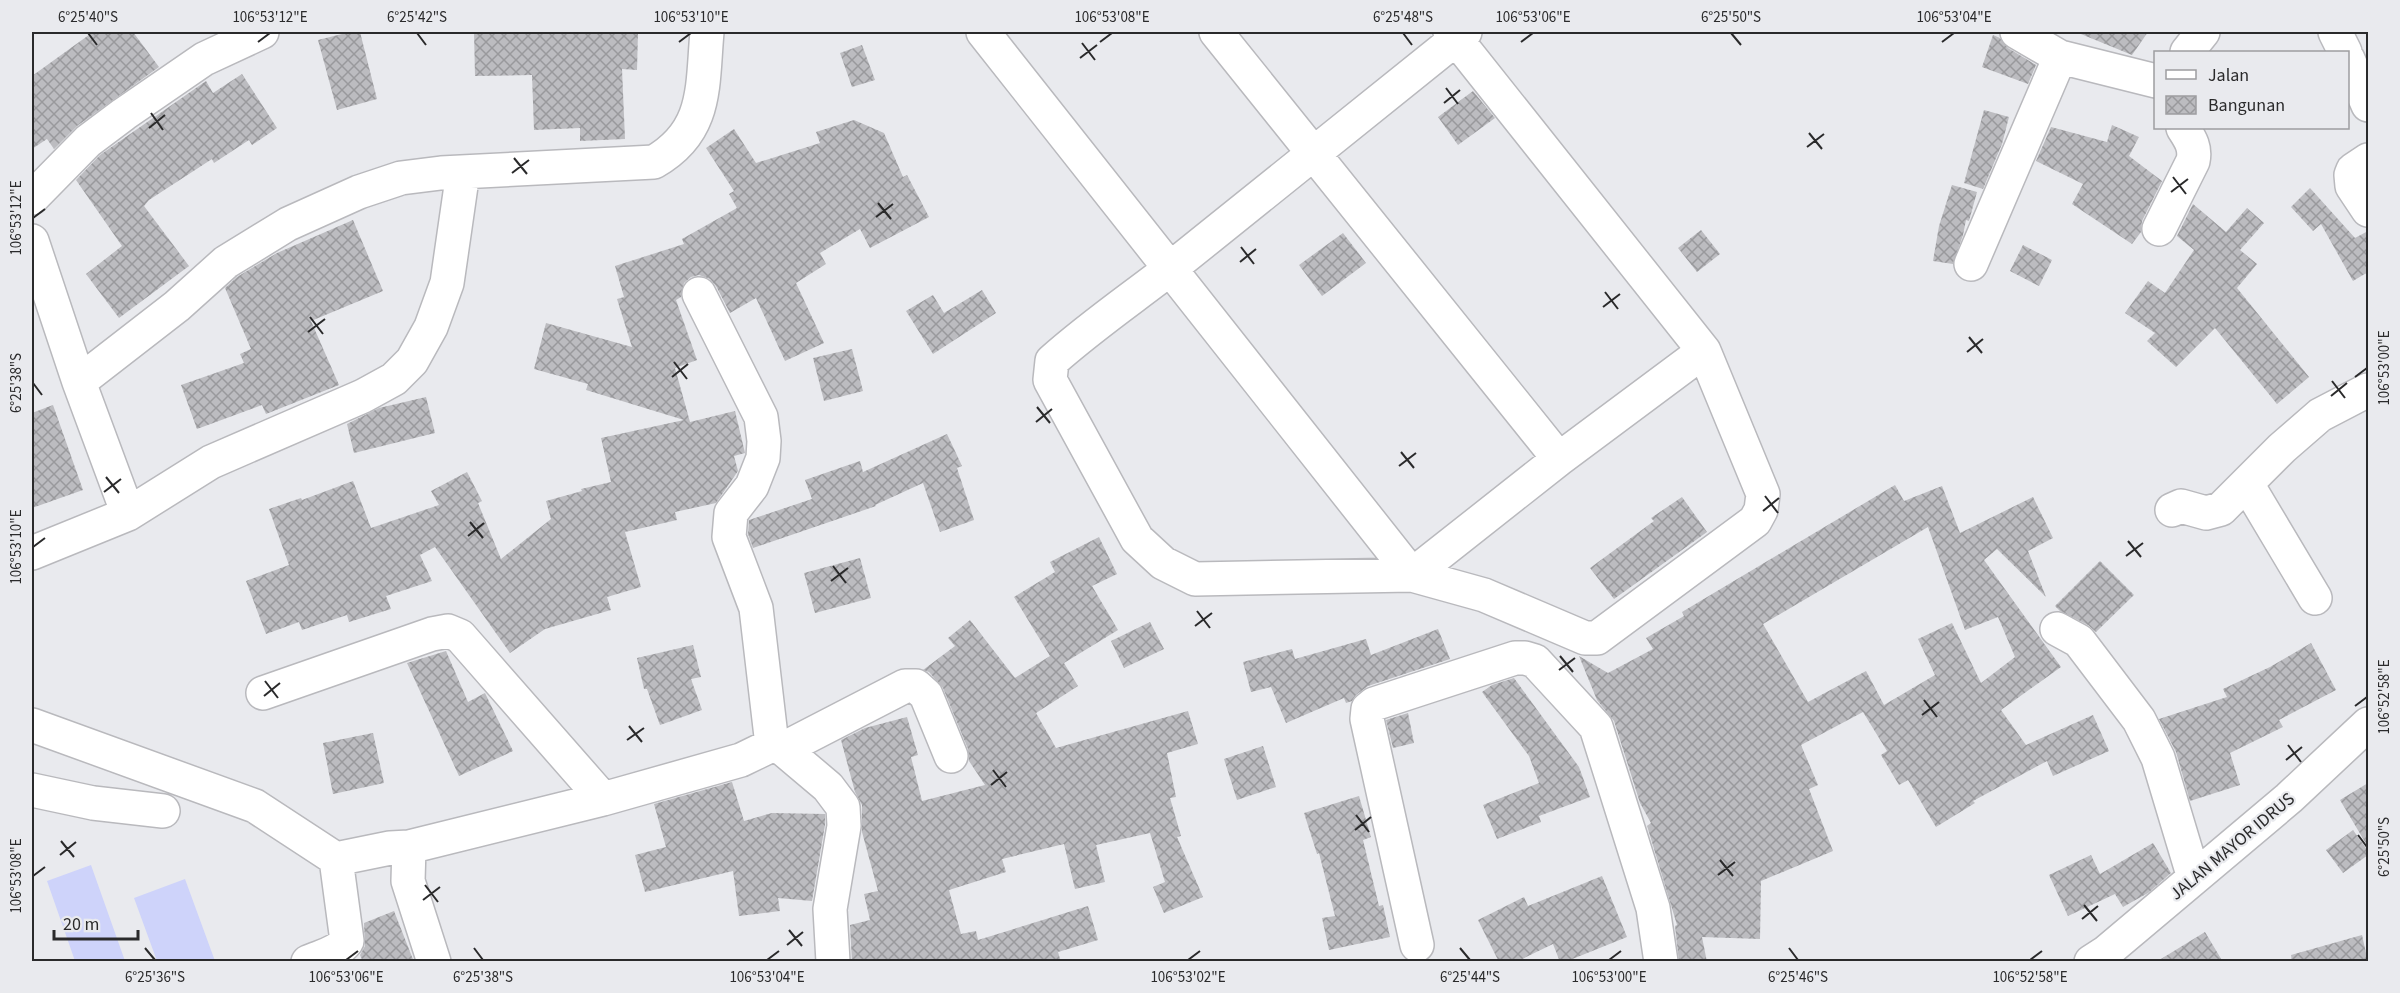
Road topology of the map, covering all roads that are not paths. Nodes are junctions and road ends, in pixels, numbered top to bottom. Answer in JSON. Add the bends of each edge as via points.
{"nodes":[{"id":1,"x":262,"y":32,"type":"edge"},
{"id":2,"x":706,"y":32,"type":"edge"},
{"id":3,"x":983,"y":32,"type":"edge"},
{"id":4,"x":1216,"y":32,"type":"edge"},
{"id":5,"x":2016,"y":32,"type":"edge"},
{"id":6,"x":2203,"y":32,"type":"edge"},
{"id":7,"x":2335,"y":32,"type":"edge"},
{"id":8,"x":1457,"y":34,"type":"edge"},
{"id":9,"x":2188,"y":51,"type":"edge"},
{"id":10,"x":2344,"y":51,"type":"edge"},
{"id":11,"x":2060,"y":57,"type":"junction"},
{"id":12,"x":2349,"y":60,"type":"edge"},
{"id":13,"x":2154,"y":80,"type":"edge"},
{"id":14,"x":2368,"y":105,"type":"edge"},
{"id":15,"x":2184,"y":129,"type":"edge"},
{"id":16,"x":1313,"y":153,"type":"junction"},
{"id":17,"x":2368,"y":160,"type":"edge"},
{"id":18,"x":463,"y":172,"type":"junction"},
{"id":19,"x":32,"y":198,"type":"edge"},
{"id":20,"x":2368,"y":210,"type":"edge"},
{"id":21,"x":2159,"y":229,"type":"dead end"},
{"id":22,"x":32,"y":241,"type":"edge"},
{"id":23,"x":1971,"y":264,"type":"dead end"},
{"id":24,"x":1170,"y":268,"type":"junction"},
{"id":25,"x":699,"y":294,"type":"dead end"},
{"id":26,"x":1704,"y":351,"type":"junction"},
{"id":27,"x":79,"y":382,"type":"junction"},
{"id":28,"x":2368,"y":390,"type":"edge"},
{"id":29,"x":1559,"y":459,"type":"junction"},
{"id":30,"x":2247,"y":484,"type":"junction"},
{"id":31,"x":2172,"y":510,"type":"dead end"},
{"id":32,"x":128,"y":514,"type":"junction"},
{"id":33,"x":32,"y":553,"type":"edge"},
{"id":34,"x":1412,"y":575,"type":"junction"},
{"id":35,"x":2315,"y":598,"type":"dead end"},
{"id":36,"x":2057,"y":629,"type":"dead end"},
{"id":37,"x":263,"y":693,"type":"dead end"},
{"id":38,"x":2368,"y":724,"type":"edge"},
{"id":39,"x":32,"y":725,"type":"edge"},
{"id":40,"x":778,"y":747,"type":"junction"},
{"id":41,"x":951,"y":756,"type":"dead end"},
{"id":42,"x":32,"y":790,"type":"edge"},
{"id":43,"x":603,"y":800,"type":"junction"},
{"id":44,"x":163,"y":811,"type":"dead end"},
{"id":45,"x":410,"y":847,"type":"junction"},
{"id":46,"x":336,"y":859,"type":"junction"},
{"id":47,"x":2194,"y":878,"type":"junction"},
{"id":48,"x":1417,"y":945,"type":"dead end"},
{"id":49,"x":308,"y":962,"type":"edge"},
{"id":50,"x":434,"y":962,"type":"edge"},
{"id":51,"x":833,"y":962,"type":"edge"},
{"id":52,"x":1661,"y":962,"type":"edge"},
{"id":53,"x":2091,"y":962,"type":"edge"}],
"edges":[{"from":1,"to":19,"type":"street","via":[[204,59],[124,114],[88,141]]},
{"from":2,"to":18,"type":"street","via":[[700,107],[692,127],[668,154],[654,162]]},
{"from":3,"to":24,"type":"street"},
{"from":4,"to":16,"type":"street"},
{"from":5,"to":11,"type":"street"},
{"from":6,"to":9,"type":"street"},
{"from":7,"to":10,"type":"street"},
{"from":8,"to":16,"type":"street"},
{"from":8,"to":26,"type":"street"},
{"from":11,"to":13,"type":"street"},
{"from":11,"to":23,"type":"street"},
{"from":12,"to":14,"type":"street"},
{"from":15,"to":21,"type":"street","via":[[2193,143],[2193,161]]},
{"from":16,"to":24,"type":"street"},
{"from":16,"to":29,"type":"street"},
{"from":17,"to":20,"type":"street","via":[[2351,175],[2352,186]]},
{"from":18,"to":27,"type":"street","via":[[402,178],[359,192],[288,224],[226,262],[177,306]]},
{"from":18,"to":32,"type":"street","via":[[447,283],[431,327],[412,361],[394,379],[363,396],[210,462]]},
{"from":22,"to":27,"type":"street"},
{"from":24,"to":34,"type":"street"},
{"from":24,"to":34,"type":"street","via":[[1073,342],[1052,361],[1050,370],[1050,380],[1137,538],[1163,563],[1196,579]]},
{"from":25,"to":40,"type":"street","via":[[761,417],[762,458],[752,486],[731,513],[729,537],[756,608]]},
{"from":26,"to":29,"type":"street"},
{"from":26,"to":34,"type":"street","via":[[1763,494],[1755,521],[1597,638],[1585,638],[1484,595]]},
{"from":27,"to":32,"type":"street"},
{"from":28,"to":30,"type":"street","via":[[2320,415]]},
{"from":29,"to":34,"type":"street"},
{"from":30,"to":31,"type":"street","via":[[2221,509],[2206,513],[2181,506]]},
{"from":30,"to":35,"type":"street"},
{"from":32,"to":33,"type":"street"},
{"from":36,"to":47,"type":"street","via":[[2079,641],[2139,720],[2158,758]]},
{"from":37,"to":43,"type":"street","via":[[448,631],[460,636]]},
{"from":38,"to":47,"type":"street","name":"JALAN MAYOR IDRUS","via":[[2289,798]]},
{"from":39,"to":46,"type":"street","via":[[255,806]]},
{"from":40,"to":41,"type":"street","via":[[905,686],[916,686],[926,694]]},
{"from":40,"to":43,"type":"street"},
{"from":40,"to":51,"type":"street","via":[[828,787],[843,807],[844,826],[830,909]]},
{"from":42,"to":44,"type":"street","via":[[93,803]]},
{"from":43,"to":45,"type":"street"},
{"from":45,"to":46,"type":"street"},
{"from":45,"to":50,"type":"street","via":[[408,881]]},
{"from":46,"to":49,"type":"street","via":[[347,941],[335,952]]},
{"from":47,"to":53,"type":"street","name":"JALAN MAYOR IDRUS"},
{"from":48,"to":52,"type":"street","via":[[1367,719],[1368,709],[1515,658],[1525,658],[1534,662],[1596,727],[1653,908]]}]}
